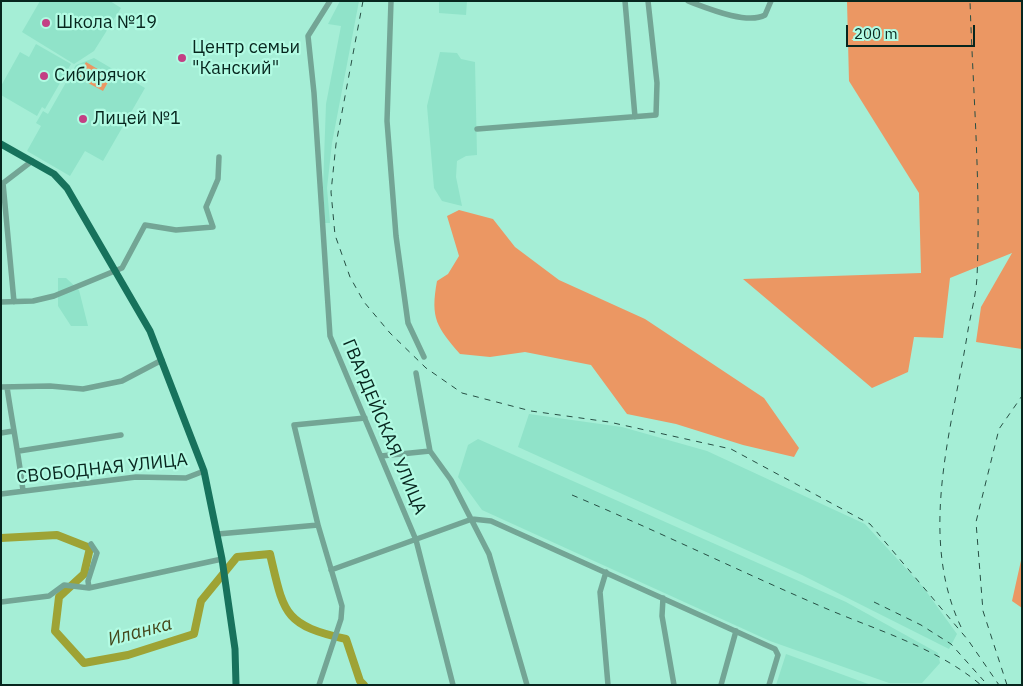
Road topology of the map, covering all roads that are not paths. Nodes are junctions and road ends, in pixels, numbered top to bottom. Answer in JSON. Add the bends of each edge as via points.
{"nodes":[{"id":1,"x":330,"y":1,"type":"edge"},
{"id":2,"x":391,"y":1,"type":"edge"},
{"id":3,"x":625,"y":1,"type":"edge"},
{"id":4,"x":648,"y":1,"type":"edge"},
{"id":5,"x":688,"y":1,"type":"edge"},
{"id":6,"x":771,"y":1,"type":"edge"},
{"id":7,"x":635,"y":117,"type":"junction"},
{"id":8,"x":477,"y":129,"type":"dead end"},
{"id":9,"x":1,"y":144,"type":"edge"},
{"id":10,"x":219,"y":157,"type":"dead end"},
{"id":11,"x":32,"y":161,"type":"junction"},
{"id":12,"x":2,"y":184,"type":"edge"},
{"id":13,"x":115,"y":271,"type":"junction"},
{"id":14,"x":1,"y":302,"type":"edge"},
{"id":15,"x":14,"y":302,"type":"junction"},
{"id":16,"x":424,"y":357,"type":"dead end"},
{"id":17,"x":162,"y":360,"type":"junction"},
{"id":18,"x":416,"y":373,"type":"dead end"},
{"id":19,"x":4,"y":387,"type":"edge"},
{"id":20,"x":365,"y":418,"type":"junction"},
{"id":21,"x":13,"y":431,"type":"junction"},
{"id":22,"x":1,"y":433,"type":"edge"},
{"id":23,"x":121,"y":435,"type":"dead end"},
{"id":24,"x":19,"y":451,"type":"junction"},
{"id":25,"x":430,"y":451,"type":"junction"},
{"id":26,"x":382,"y":456,"type":"junction"},
{"id":27,"x":204,"y":471,"type":"junction"},
{"id":28,"x":22,"y":491,"type":"junction"},
{"id":29,"x":1,"y":494,"type":"edge"},
{"id":30,"x":472,"y":519,"type":"junction"},
{"id":31,"x":318,"y":525,"type":"junction"},
{"id":32,"x":218,"y":534,"type":"junction"},
{"id":33,"x":416,"y":540,"type":"junction"},
{"id":34,"x":91,"y":544,"type":"dead end"},
{"id":35,"x":222,"y":561,"type":"junction"},
{"id":36,"x":331,"y":570,"type":"junction"},
{"id":37,"x":606,"y":572,"type":"junction"},
{"id":38,"x":89,"y":588,"type":"junction"},
{"id":39,"x":663,"y":598,"type":"junction"},
{"id":40,"x":1,"y":602,"type":"edge"},
{"id":41,"x":736,"y":631,"type":"junction"},
{"id":42,"x":236,"y":685,"type":"edge"},
{"id":43,"x":319,"y":685,"type":"edge"},
{"id":44,"x":453,"y":685,"type":"edge"},
{"id":45,"x":527,"y":685,"type":"edge"},
{"id":46,"x":608,"y":685,"type":"edge"},
{"id":47,"x":674,"y":685,"type":"edge"},
{"id":48,"x":721,"y":685,"type":"edge"},
{"id":49,"x":769,"y":685,"type":"edge"}],
"edges":[{"from":1,"to":20,"type":"street","name":"ГВАРДЕЙСКАЯ УЛИЦА","via":[[308,36],[330,336]]},
{"from":2,"to":16,"type":"street","via":[[387,122],[396,236],[408,324]]},
{"from":3,"to":7,"type":"street"},
{"from":4,"to":7,"type":"street","via":[[657,83],[656,115]]},
{"from":5,"to":6,"type":"street","via":[[716,12],[758,19],[765,15]]},
{"from":7,"to":8,"type":"street"},
{"from":9,"to":11,"type":"main road"},
{"from":10,"to":13,"type":"street","via":[[218,179],[206,208],[213,227],[176,230],[145,225],[122,268]]},
{"from":11,"to":12,"type":"street"},
{"from":11,"to":13,"type":"main road","via":[[54,174],[67,188]]},
{"from":12,"to":15,"type":"street"},
{"from":13,"to":15,"type":"street","via":[[54,296]]},
{"from":13,"to":17,"type":"main road","via":[[150,331]]},
{"from":14,"to":15,"type":"street"},
{"from":17,"to":19,"type":"street","via":[[122,381],[83,389]]},
{"from":17,"to":27,"type":"main road"},
{"from":18,"to":25,"type":"street"},
{"from":19,"to":21,"type":"street"},
{"from":20,"to":26,"type":"street","name":"ГВАРДЕЙСКАЯ УЛИЦА"},
{"from":20,"to":31,"type":"street","via":[[294,425]]},
{"from":21,"to":22,"type":"street"},
{"from":21,"to":24,"type":"street"},
{"from":23,"to":24,"type":"street"},
{"from":24,"to":28,"type":"street"},
{"from":25,"to":26,"type":"street"},
{"from":25,"to":30,"type":"street","via":[[451,480]]},
{"from":26,"to":33,"type":"street","name":"ГВАРДЕЙСКАЯ УЛИЦА"},
{"from":27,"to":28,"type":"street","name":"СВОБОДНАЯ УЛИЦА","via":[[186,478],[136,477]]},
{"from":27,"to":32,"type":"main road"},
{"from":28,"to":29,"type":"street","name":"СВОБОДНАЯ УЛИЦА"},
{"from":30,"to":33,"type":"street"},
{"from":30,"to":37,"type":"street","via":[[490,521]]},
{"from":30,"to":45,"type":"street","via":[[488,554]]},
{"from":31,"to":32,"type":"street"},
{"from":31,"to":36,"type":"street"},
{"from":32,"to":35,"type":"main road"},
{"from":33,"to":36,"type":"street"},
{"from":33,"to":44,"type":"street","name":"ГВАРДЕЙСКАЯ УЛИЦА"},
{"from":34,"to":38,"type":"street","via":[[97,552]]},
{"from":35,"to":38,"type":"street"},
{"from":35,"to":42,"type":"main road","via":[[235,649]]},
{"from":36,"to":43,"type":"street","via":[[342,606]]},
{"from":37,"to":39,"type":"street"},
{"from":37,"to":46,"type":"street","via":[[600,592]]},
{"from":38,"to":40,"type":"street","via":[[64,584],[50,596]]},
{"from":39,"to":41,"type":"street"},
{"from":39,"to":47,"type":"street","via":[[662,616]]},
{"from":41,"to":48,"type":"street"},
{"from":41,"to":49,"type":"street","via":[[777,652]]}]}
